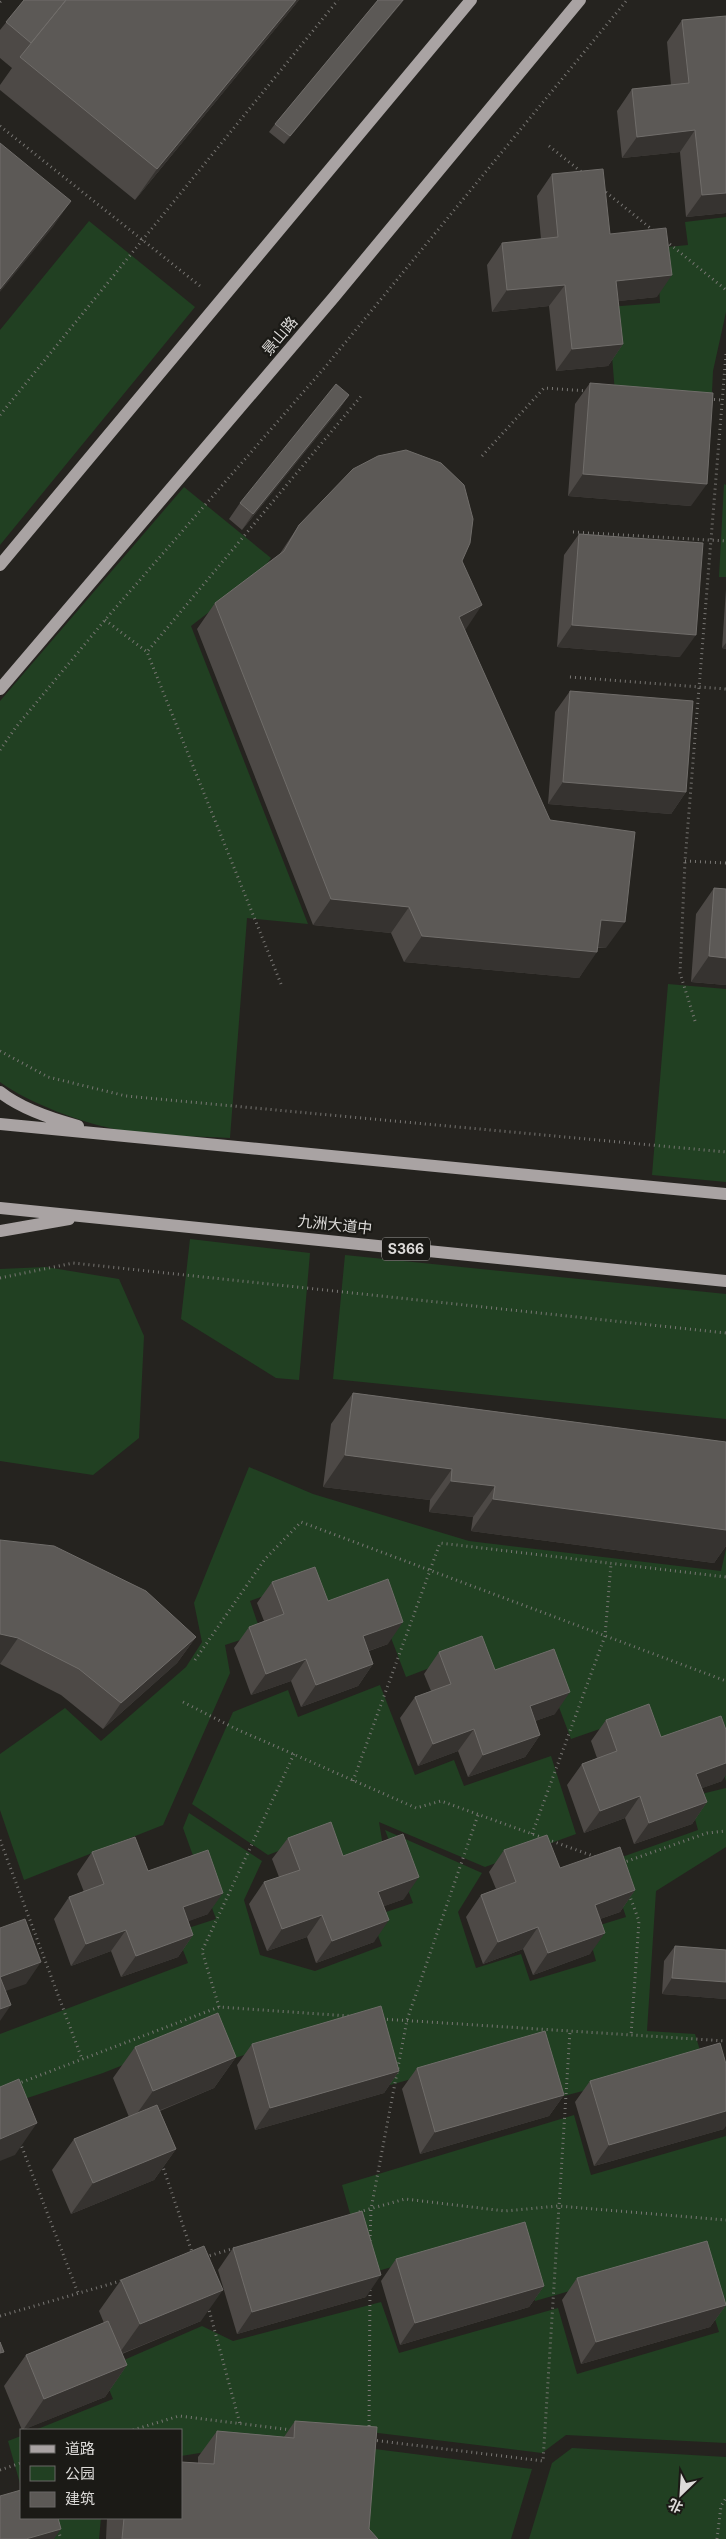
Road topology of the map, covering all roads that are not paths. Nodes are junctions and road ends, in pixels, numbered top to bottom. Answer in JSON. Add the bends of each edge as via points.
{"nodes":[{"id":1,"x":471,"y":0,"type":"edge"},
{"id":2,"x":580,"y":0,"type":"edge"},
{"id":3,"x":0,"y":565,"type":"edge"},
{"id":4,"x":0,"y":690,"type":"edge"},
{"id":5,"x":0,"y":1092,"type":"edge"},
{"id":6,"x":0,"y":1124,"type":"edge"},
{"id":7,"x":119,"y":1137,"type":"junction"},
{"id":8,"x":726,"y":1194,"type":"edge"},
{"id":9,"x":0,"y":1208,"type":"edge"},
{"id":10,"x":86,"y":1216,"type":"junction"},
{"id":11,"x":0,"y":1231,"type":"edge"},
{"id":12,"x":726,"y":1282,"type":"edge"}],
"edges":[{"from":1,"to":3,"type":"main road"},
{"from":2,"to":4,"type":"main road","name":"景山路","via":[[334,297]]},
{"from":5,"to":7,"type":"main road","via":[[62,1122]]},
{"from":6,"to":7,"type":"main road"},
{"from":7,"to":8,"type":"main road"},
{"from":9,"to":10,"type":"main road","name":"九洲大道中","number":"S366"},
{"from":10,"to":11,"type":"main road"},
{"from":10,"to":12,"type":"main road","name":"九洲大道中","number":"S366"}]}
